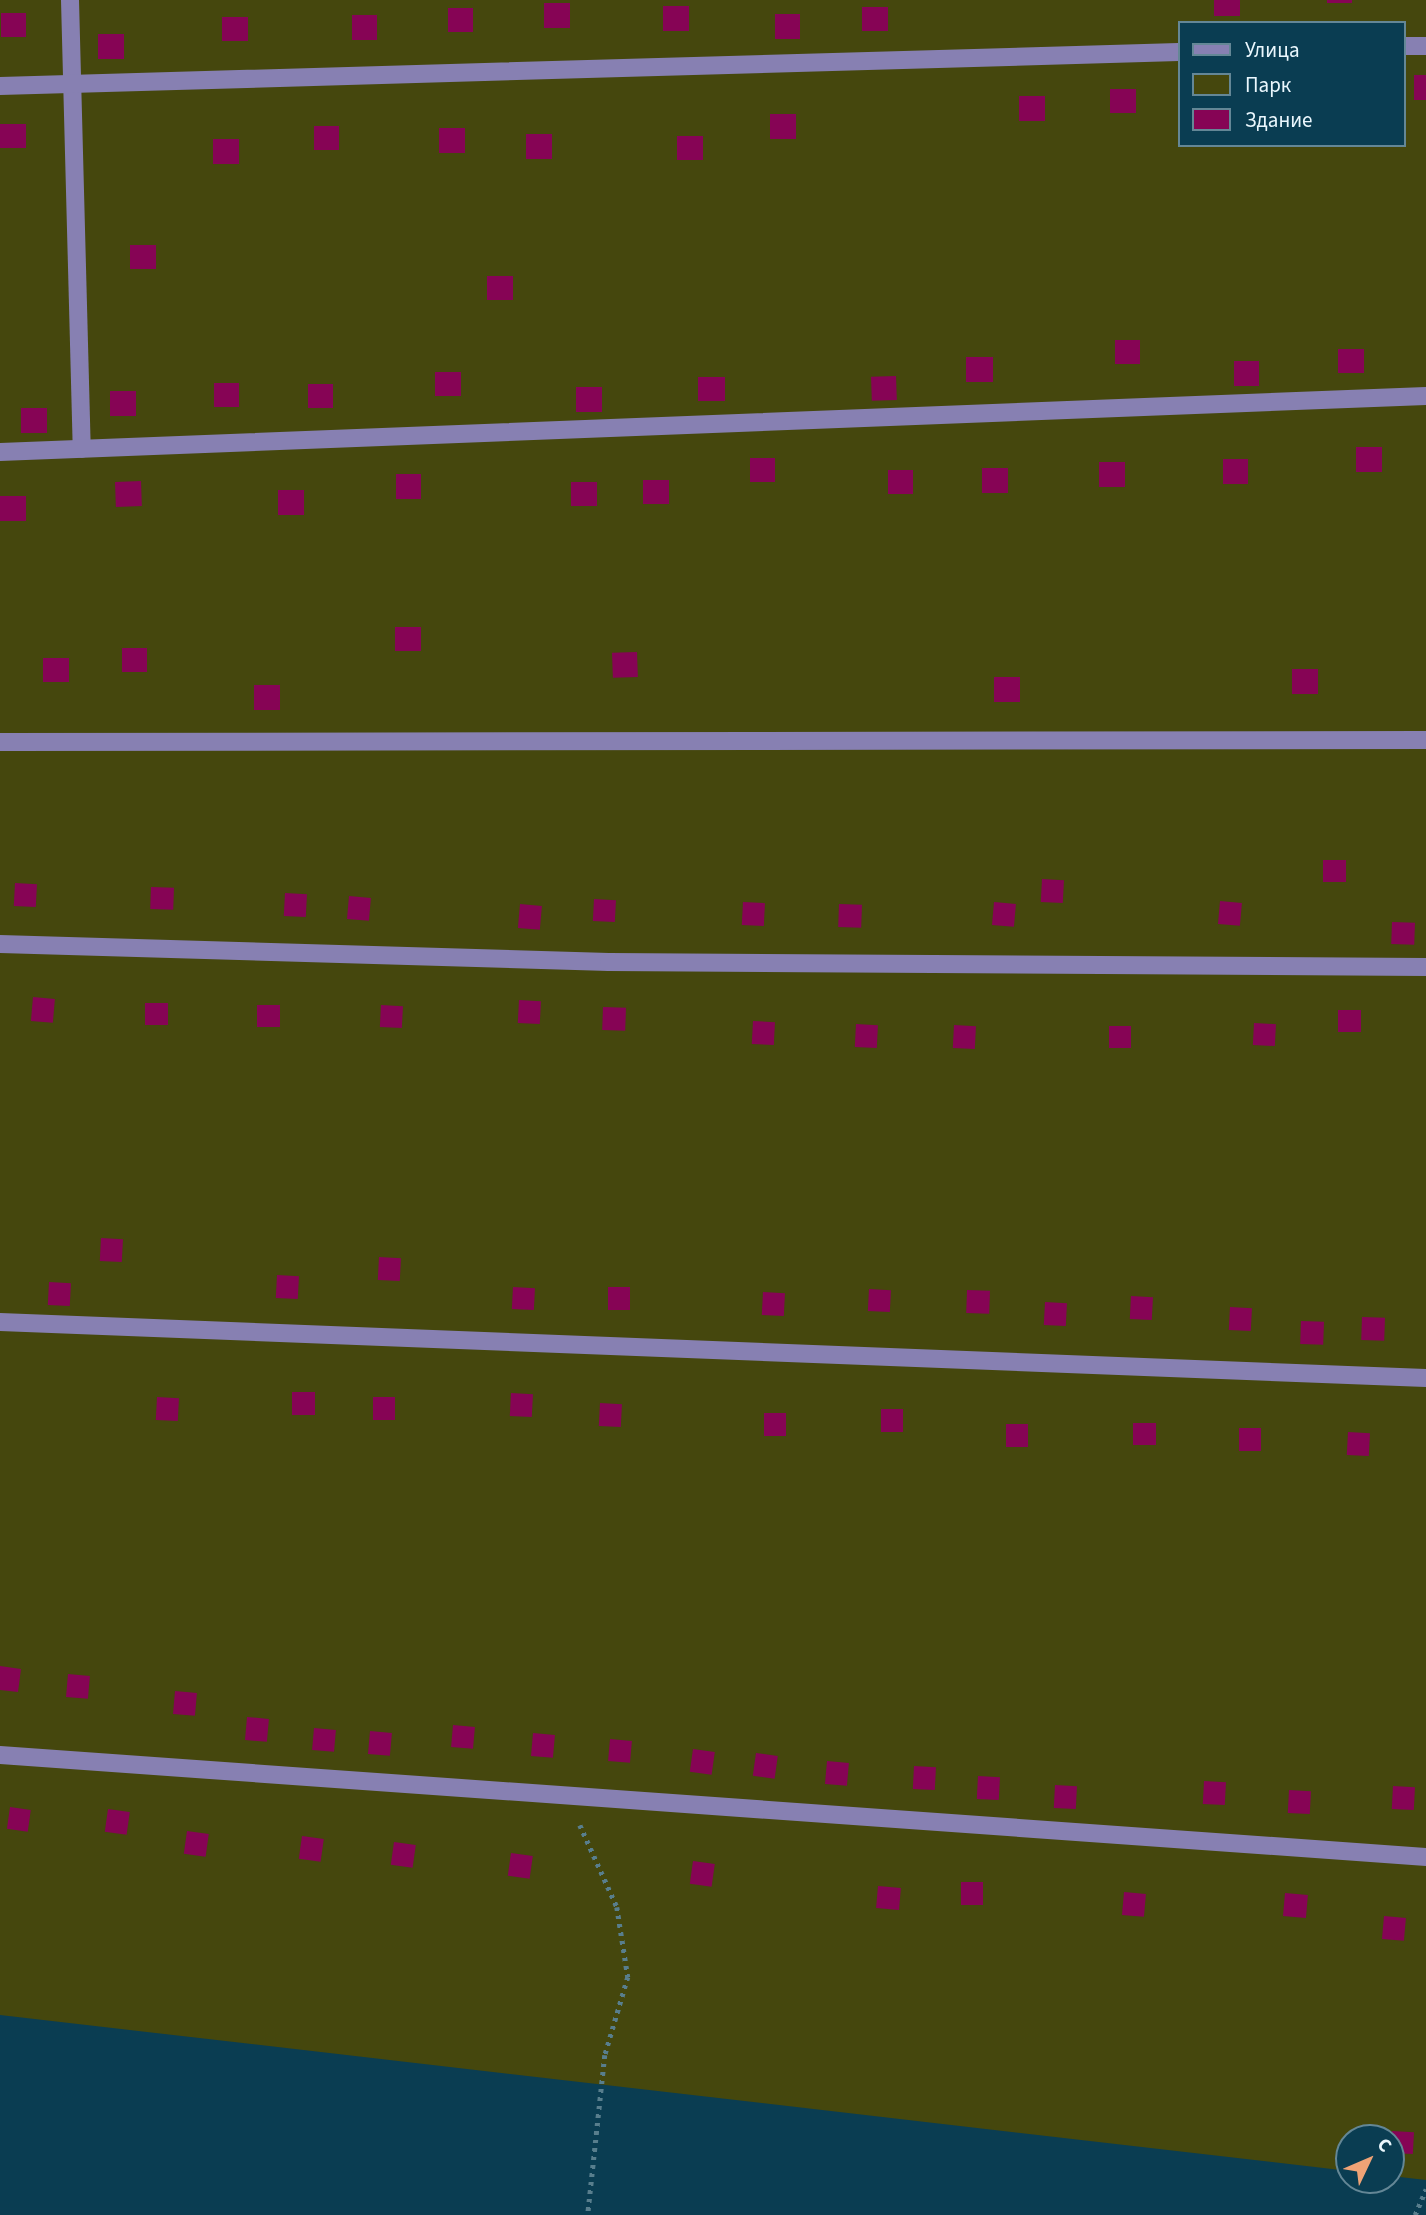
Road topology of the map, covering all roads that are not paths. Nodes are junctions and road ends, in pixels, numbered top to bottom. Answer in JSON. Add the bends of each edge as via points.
{"nodes":[{"id":1,"x":70,"y":0,"type":"edge"},
{"id":2,"x":1405,"y":46,"type":"edge"},
{"id":3,"x":1426,"y":46,"type":"edge"},
{"id":4,"x":1178,"y":52,"type":"edge"},
{"id":5,"x":71,"y":84,"type":"junction"},
{"id":6,"x":0,"y":86,"type":"edge"},
{"id":7,"x":1426,"y":396,"type":"edge"},
{"id":8,"x":82,"y":449,"type":"junction"},
{"id":9,"x":0,"y":452,"type":"edge"},
{"id":10,"x":1426,"y":740,"type":"edge"},
{"id":11,"x":0,"y":742,"type":"edge"},
{"id":12,"x":0,"y":944,"type":"edge"},
{"id":13,"x":1426,"y":967,"type":"edge"},
{"id":14,"x":0,"y":1322,"type":"edge"},
{"id":15,"x":1426,"y":1378,"type":"edge"},
{"id":16,"x":0,"y":1755,"type":"edge"},
{"id":17,"x":1426,"y":1857,"type":"edge"}],
"edges":[{"from":1,"to":5,"type":"lane"},
{"from":2,"to":3,"type":"lane"},
{"from":4,"to":5,"type":"lane"},
{"from":5,"to":6,"type":"lane"},
{"from":5,"to":8,"type":"lane"},
{"from":7,"to":8,"type":"lane"},
{"from":8,"to":9,"type":"lane"},
{"from":10,"to":11,"type":"lane"},
{"from":12,"to":13,"type":"lane","via":[[609,962]]},
{"from":14,"to":15,"type":"lane"},
{"from":16,"to":17,"type":"lane"}]}
